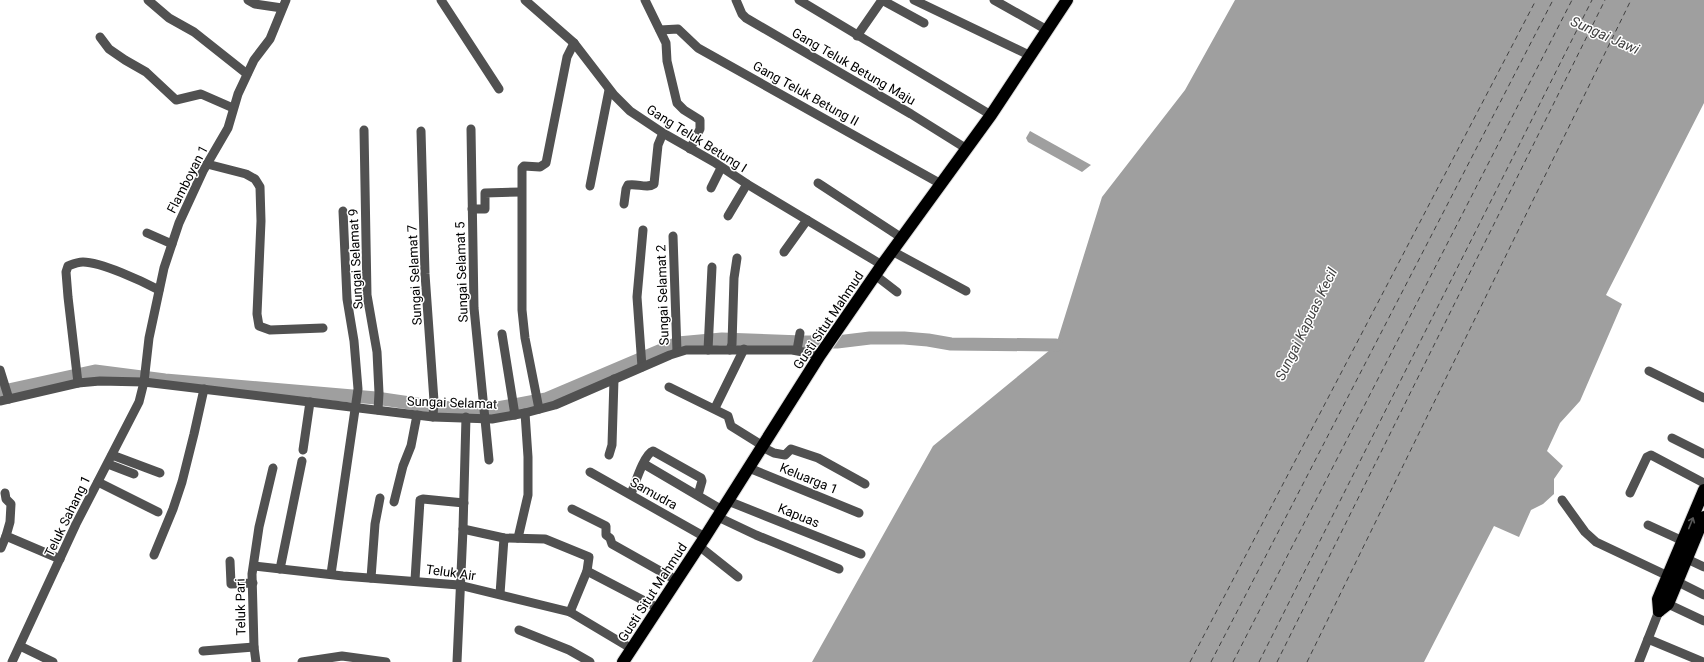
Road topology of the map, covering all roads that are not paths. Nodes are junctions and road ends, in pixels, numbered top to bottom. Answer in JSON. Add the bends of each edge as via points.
{"nodes":[{"id":1,"x":148,"y":0,"type":"edge"},
{"id":2,"x":248,"y":0,"type":"edge"},
{"id":3,"x":442,"y":0,"type":"edge"},
{"id":4,"x":525,"y":0,"type":"edge"},
{"id":5,"x":645,"y":0,"type":"edge"},
{"id":6,"x":736,"y":0,"type":"edge"},
{"id":7,"x":799,"y":0,"type":"edge"},
{"id":8,"x":882,"y":0,"type":"edge"},
{"id":9,"x":914,"y":0,"type":"edge"},
{"id":10,"x":994,"y":0,"type":"edge"},
{"id":11,"x":1067,"y":0,"type":"edge"},
{"id":12,"x":284,"y":4,"type":"edge"},
{"id":13,"x":924,"y":23,"type":"dead end"},
{"id":14,"x":660,"y":30,"type":"junction"},
{"id":15,"x":1047,"y":30,"type":"junction"},
{"id":16,"x":857,"y":36,"type":"junction"},
{"id":17,"x":100,"y":37,"type":"dead end"},
{"id":18,"x":574,"y":43,"type":"junction"},
{"id":19,"x":1029,"y":55,"type":"junction"},
{"id":20,"x":247,"y":74,"type":"junction"},
{"id":21,"x":499,"y":89,"type":"dead end"},
{"id":22,"x":609,"y":90,"type":"junction"},
{"id":23,"x":233,"y":108,"type":"junction"},
{"id":24,"x":991,"y":115,"type":"junction"},
{"id":25,"x":470,"y":129,"type":"dead end"},
{"id":26,"x":364,"y":130,"type":"dead end"},
{"id":27,"x":421,"y":131,"type":"dead end"},
{"id":28,"x":663,"y":133,"type":"junction"},
{"id":29,"x":690,"y":149,"type":"junction"},
{"id":30,"x":967,"y":149,"type":"junction"},
{"id":31,"x":207,"y":164,"type":"junction"},
{"id":32,"x":721,"y":168,"type":"junction"},
{"id":33,"x":818,"y":183,"type":"dead end"},
{"id":34,"x":747,"y":184,"type":"junction"},
{"id":35,"x":942,"y":184,"type":"junction"},
{"id":36,"x":590,"y":186,"type":"dead end"},
{"id":37,"x":712,"y":188,"type":"dead end"},
{"id":38,"x":521,"y":192,"type":"junction"},
{"id":39,"x":624,"y":204,"type":"dead end"},
{"id":40,"x":472,"y":209,"type":"junction"},
{"id":41,"x":343,"y":211,"type":"dead end"},
{"id":42,"x":728,"y":216,"type":"dead end"},
{"id":43,"x":807,"y":220,"type":"junction"},
{"id":44,"x":643,"y":230,"type":"dead end"},
{"id":45,"x":147,"y":233,"type":"dead end"},
{"id":46,"x":673,"y":236,"type":"dead end"},
{"id":47,"x":902,"y":238,"type":"junction"},
{"id":48,"x":172,"y":244,"type":"junction"},
{"id":49,"x":892,"y":251,"type":"junction"},
{"id":50,"x":784,"y":252,"type":"dead end"},
{"id":51,"x":737,"y":258,"type":"dead end"},
{"id":52,"x":712,"y":268,"type":"dead end"},
{"id":53,"x":879,"y":270,"type":"junction"},
{"id":54,"x":159,"y":290,"type":"junction"},
{"id":55,"x":966,"y":291,"type":"dead end"},
{"id":56,"x":897,"y":292,"type":"dead end"},
{"id":57,"x":323,"y":328,"type":"dead end"},
{"id":58,"x":502,"y":334,"type":"dead end"},
{"id":59,"x":732,"y":343,"type":"junction"},
{"id":60,"x":677,"y":346,"type":"junction"},
{"id":61,"x":709,"y":347,"type":"junction"},
{"id":62,"x":744,"y":350,"type":"junction"},
{"id":63,"x":822,"y":352,"type":"junction"},
{"id":64,"x":642,"y":365,"type":"junction"},
{"id":65,"x":0,"y":370,"type":"edge"},
{"id":66,"x":1649,"y":371,"type":"dead end"},
{"id":67,"x":614,"y":379,"type":"junction"},
{"id":68,"x":77,"y":381,"type":"junction"},
{"id":69,"x":144,"y":382,"type":"junction"},
{"id":70,"x":669,"y":387,"type":"dead end"},
{"id":71,"x":204,"y":389,"type":"junction"},
{"id":72,"x":6,"y":398,"type":"edge"},
{"id":73,"x":1704,"y":398,"type":"edge"},
{"id":74,"x":310,"y":402,"type":"junction"},
{"id":75,"x":378,"y":402,"type":"junction"},
{"id":76,"x":356,"y":404,"type":"junction"},
{"id":77,"x":539,"y":406,"type":"junction"},
{"id":78,"x":514,"y":408,"type":"junction"},
{"id":79,"x":715,"y":408,"type":"junction"},
{"id":80,"x":484,"y":412,"type":"junction"},
{"id":81,"x":524,"y":413,"type":"junction"},
{"id":82,"x":433,"y":414,"type":"junction"},
{"id":83,"x":417,"y":415,"type":"junction"},
{"id":84,"x":466,"y":417,"type":"junction"},
{"id":85,"x":1672,"y":438,"type":"dead end"},
{"id":86,"x":763,"y":446,"type":"junction"},
{"id":87,"x":303,"y":450,"type":"dead end"},
{"id":88,"x":1704,"y":454,"type":"edge"},
{"id":89,"x":112,"y":455,"type":"junction"},
{"id":90,"x":609,"y":455,"type":"dead end"},
{"id":91,"x":489,"y":460,"type":"dead end"},
{"id":92,"x":302,"y":461,"type":"dead end"},
{"id":93,"x":108,"y":464,"type":"junction"},
{"id":94,"x":644,"y":464,"type":"junction"},
{"id":95,"x":273,"y":468,"type":"dead end"},
{"id":96,"x":749,"y":468,"type":"junction"},
{"id":97,"x":590,"y":472,"type":"dead end"},
{"id":98,"x":160,"y":473,"type":"dead end"},
{"id":99,"x":134,"y":474,"type":"dead end"},
{"id":100,"x":98,"y":482,"type":"junction"},
{"id":101,"x":1704,"y":483,"type":"edge"},
{"id":102,"x":865,"y":484,"type":"dead end"},
{"id":103,"x":1704,"y":490,"type":"edge"},
{"id":104,"x":1630,"y":492,"type":"dead end"},
{"id":105,"x":5,"y":493,"type":"dead end"},
{"id":106,"x":631,"y":494,"type":"junction"},
{"id":107,"x":698,"y":495,"type":"junction"},
{"id":108,"x":380,"y":498,"type":"dead end"},
{"id":109,"x":1562,"y":500,"type":"dead end"},
{"id":110,"x":394,"y":502,"type":"dead end"},
{"id":111,"x":464,"y":503,"type":"junction"},
{"id":112,"x":572,"y":509,"type":"dead end"},
{"id":113,"x":722,"y":509,"type":"junction"},
{"id":114,"x":158,"y":512,"type":"dead end"},
{"id":115,"x":859,"y":513,"type":"dead end"},
{"id":116,"x":1704,"y":516,"type":"edge"},
{"id":117,"x":1648,"y":525,"type":"dead end"},
{"id":118,"x":463,"y":530,"type":"junction"},
{"id":119,"x":6,"y":536,"type":"junction"},
{"id":120,"x":504,"y":538,"type":"junction"},
{"id":121,"x":518,"y":538,"type":"junction"},
{"id":122,"x":702,"y":541,"type":"junction"},
{"id":123,"x":1683,"y":541,"type":"junction"},
{"id":124,"x":1,"y":548,"type":"edge"},
{"id":125,"x":861,"y":554,"type":"dead end"},
{"id":126,"x":154,"y":555,"type":"dead end"},
{"id":127,"x":60,"y":559,"type":"junction"},
{"id":128,"x":1687,"y":559,"type":"junction"},
{"id":129,"x":230,"y":561,"type":"dead end"},
{"id":130,"x":254,"y":566,"type":"junction"},
{"id":131,"x":1704,"y":567,"type":"edge"},
{"id":132,"x":280,"y":569,"type":"junction"},
{"id":133,"x":839,"y":570,"type":"dead end"},
{"id":134,"x":586,"y":572,"type":"junction"},
{"id":135,"x":331,"y":574,"type":"junction"},
{"id":136,"x":738,"y":577,"type":"dead end"},
{"id":137,"x":371,"y":578,"type":"junction"},
{"id":138,"x":1673,"y":579,"type":"junction"},
{"id":139,"x":415,"y":580,"type":"junction"},
{"id":140,"x":676,"y":580,"type":"junction"},
{"id":141,"x":253,"y":583,"type":"junction"},
{"id":142,"x":459,"y":585,"type":"junction"},
{"id":143,"x":500,"y":594,"type":"junction"},
{"id":144,"x":1704,"y":595,"type":"edge"},
{"id":145,"x":658,"y":608,"type":"junction"},
{"id":146,"x":1664,"y":608,"type":"junction"},
{"id":147,"x":570,"y":612,"type":"junction"},
{"id":148,"x":1704,"y":621,"type":"edge"},
{"id":149,"x":519,"y":630,"type":"dead end"},
{"id":150,"x":1648,"y":639,"type":"junction"},
{"id":151,"x":20,"y":646,"type":"junction"},
{"id":152,"x":254,"y":647,"type":"junction"},
{"id":153,"x":632,"y":649,"type":"junction"},
{"id":154,"x":203,"y":652,"type":"dead end"},
{"id":155,"x":342,"y":659,"type":"edge"},
{"id":156,"x":12,"y":662,"type":"edge"},
{"id":157,"x":53,"y":662,"type":"edge"},
{"id":158,"x":256,"y":662,"type":"edge"},
{"id":159,"x":302,"y":662,"type":"edge"},
{"id":160,"x":386,"y":662,"type":"edge"},
{"id":161,"x":457,"y":662,"type":"edge"},
{"id":162,"x":590,"y":662,"type":"edge"},
{"id":163,"x":623,"y":662,"type":"edge"},
{"id":164,"x":1639,"y":662,"type":"edge"},
{"id":165,"x":1703,"y":662,"type":"edge"}],
"edges":[{"from":1,"to":20,"type":"street"},
{"from":2,"to":12,"type":"street","via":[[255,4]]},
{"from":3,"to":21,"type":"street"},
{"from":4,"to":18,"type":"street","name":"Gang Teluk Betung I"},
{"from":5,"to":14,"type":"street"},
{"from":6,"to":30,"type":"street","name":"Gang Teluk Betung Maju","via":[[746,18]]},
{"from":7,"to":16,"type":"street"},
{"from":8,"to":13,"type":"street"},
{"from":8,"to":16,"type":"street"},
{"from":9,"to":19,"type":"street"},
{"from":10,"to":15,"type":"street"},
{"from":11,"to":15,"type":"highway","name":"Gusti Situt Mahmud"},
{"from":12,"to":20,"type":"street","name":"Flamboyan 1","via":[[270,39]]},
{"from":14,"to":29,"type":"street","via":[[666,43],[667,60],[677,103],[700,120],[700,129]]},
{"from":14,"to":35,"type":"street","name":"Gang Teluk Betung II","via":[[678,29],[698,48]]},
{"from":15,"to":19,"type":"highway","name":"Gusti Situt Mahmud"},
{"from":16,"to":24,"type":"street"},
{"from":17,"to":23,"type":"street","via":[[118,56],[146,72],[159,83],[173,99],[180,100],[202,94]]},
{"from":18,"to":22,"type":"street","name":"Gang Teluk Betung I"},
{"from":18,"to":38,"type":"street","via":[[567,57],[546,162],[540,167],[522,167]]},
{"from":19,"to":24,"type":"highway","name":"Gusti Situt Mahmud"},
{"from":20,"to":23,"type":"street","name":"Flamboyan 1"},
{"from":22,"to":28,"type":"street","name":"Gang Teluk Betung I","via":[[630,111]]},
{"from":22,"to":36,"type":"street"},
{"from":23,"to":31,"type":"street","name":"Flamboyan 1","via":[[228,128]]},
{"from":24,"to":30,"type":"highway","name":"Gusti Situt Mahmud"},
{"from":25,"to":40,"type":"street","name":"Sungai Selamat 5"},
{"from":26,"to":75,"type":"street","name":"Sungai Selamat 9","via":[[368,296],[377,352]]},
{"from":27,"to":82,"type":"street","name":"Sungai Selamat 7","via":[[425,274]]},
{"from":28,"to":29,"type":"street","name":"Gang Teluk Betung I"},
{"from":28,"to":39,"type":"street","via":[[658,145],[654,184],[628,185]]},
{"from":29,"to":32,"type":"street","name":"Gang Teluk Betung I"},
{"from":30,"to":35,"type":"highway","name":"Gusti Situt Mahmud"},
{"from":31,"to":48,"type":"street","name":"Flamboyan 1","via":[[179,223]]},
{"from":31,"to":57,"type":"street","via":[[246,174],[258,183],[261,206],[257,314],[259,326],[270,330]]},
{"from":32,"to":34,"type":"street","name":"Gang Teluk Betung I"},
{"from":32,"to":37,"type":"street"},
{"from":33,"to":47,"type":"street"},
{"from":34,"to":42,"type":"street"},
{"from":34,"to":43,"type":"street","name":"Gang Teluk Betung I"},
{"from":35,"to":47,"type":"highway","name":"Gusti Situt Mahmud"},
{"from":38,"to":40,"type":"street","via":[[485,193],[485,209]]},
{"from":38,"to":77,"type":"street","via":[[524,338]]},
{"from":40,"to":80,"type":"street","name":"Sungai Selamat 5","via":[[474,308]]},
{"from":41,"to":76,"type":"street","via":[[347,299],[358,389]]},
{"from":43,"to":50,"type":"street"},
{"from":43,"to":53,"type":"street","name":"Gang Teluk Betung I"},
{"from":44,"to":64,"type":"street","via":[[637,297]]},
{"from":45,"to":48,"type":"street"},
{"from":46,"to":60,"type":"street","name":"Sungai Selamat 2"},
{"from":47,"to":49,"type":"highway","name":"Gusti Situt Mahmud"},
{"from":48,"to":54,"type":"street","name":"Flamboyan 1"},
{"from":49,"to":53,"type":"highway","name":"Gusti Situt Mahmud"},
{"from":49,"to":55,"type":"street"},
{"from":51,"to":59,"type":"street"},
{"from":52,"to":61,"type":"street"},
{"from":53,"to":56,"type":"street","name":"Gang Teluk Betung I"},
{"from":53,"to":63,"type":"highway","name":"Gusti Situt Mahmud"},
{"from":54,"to":68,"type":"street","via":[[101,266],[84,262],[68,266],[67,281]]},
{"from":54,"to":69,"type":"street","name":"Flamboyan 1","via":[[149,338]]},
{"from":58,"to":78,"type":"street"},
{"from":59,"to":61,"type":"street","name":"Sungai Selamat"},
{"from":59,"to":62,"type":"street","name":"Sungai Selamat"},
{"from":60,"to":61,"type":"street","name":"Sungai Selamat","via":[[692,350]]},
{"from":60,"to":64,"type":"street","name":"Sungai Selamat"},
{"from":62,"to":63,"type":"street","name":"Sungai Selamat","via":[[799,341]]},
{"from":62,"to":79,"type":"street"},
{"from":63,"to":86,"type":"highway","name":"Gusti Situt Mahmud"},
{"from":64,"to":67,"type":"street","name":"Sungai Selamat"},
{"from":65,"to":72,"type":"street"},
{"from":66,"to":73,"type":"street"},
{"from":67,"to":77,"type":"street","name":"Sungai Selamat","via":[[562,402]]},
{"from":67,"to":90,"type":"street","via":[[612,445]]},
{"from":68,"to":69,"type":"street","name":"Sungai Selamat"},
{"from":68,"to":72,"type":"street","name":"Sungai Selamat"},
{"from":69,"to":71,"type":"street","name":"Sungai Selamat"},
{"from":69,"to":89,"type":"street","name":"Teluk Sahang 1","via":[[139,402]]},
{"from":70,"to":79,"type":"street"},
{"from":71,"to":74,"type":"street","name":"Sungai Selamat"},
{"from":71,"to":126,"type":"street","via":[[182,482]]},
{"from":74,"to":76,"type":"street","name":"Sungai Selamat"},
{"from":74,"to":87,"type":"street"},
{"from":75,"to":76,"type":"street","name":"Sungai Selamat"},
{"from":75,"to":83,"type":"street","name":"Sungai Selamat"},
{"from":76,"to":135,"type":"street"},
{"from":77,"to":81,"type":"street","name":"Sungai Selamat"},
{"from":78,"to":80,"type":"street","name":"Sungai Selamat"},
{"from":78,"to":81,"type":"street","name":"Sungai Selamat"},
{"from":79,"to":86,"type":"street","via":[[730,417],[731,426]]},
{"from":80,"to":84,"type":"street","name":"Sungai Selamat"},
{"from":80,"to":91,"type":"street","name":"Sungai Selamat 5"},
{"from":81,"to":121,"type":"street","via":[[528,495]]},
{"from":82,"to":83,"type":"street","name":"Sungai Selamat"},
{"from":82,"to":84,"type":"street","name":"Sungai Selamat"},
{"from":83,"to":110,"type":"street","via":[[411,446]]},
{"from":84,"to":111,"type":"street"},
{"from":85,"to":88,"type":"street"},
{"from":86,"to":96,"type":"highway","name":"Gusti Situt Mahmud"},
{"from":86,"to":102,"type":"street","via":[[774,453],[785,455],[791,449],[818,458]]},
{"from":89,"to":93,"type":"street","name":"Teluk Sahang 1"},
{"from":89,"to":98,"type":"street"},
{"from":92,"to":132,"type":"street"},
{"from":93,"to":99,"type":"street"},
{"from":93,"to":100,"type":"street","name":"Teluk Sahang 1"},
{"from":94,"to":106,"type":"street"},
{"from":94,"to":107,"type":"street"},
{"from":94,"to":107,"type":"street","via":[[653,451],[700,477],[702,480]]},
{"from":95,"to":130,"type":"street","name":"Teluk Pari"},
{"from":96,"to":113,"type":"highway","name":"Gusti Situt Mahmud"},
{"from":96,"to":115,"type":"street","name":"Keluarga 1"},
{"from":97,"to":106,"type":"street","name":"Samudra"},
{"from":100,"to":114,"type":"street"},
{"from":100,"to":127,"type":"street","name":"Teluk Sahang 1"},
{"from":101,"to":104,"type":"street","via":[[1650,455]]},
{"from":123,"to":103,"type":"highway","one_way":true},
{"from":105,"to":119,"type":"street","via":[[11,504]]},
{"from":106,"to":122,"type":"street","name":"Samudra"},
{"from":107,"to":113,"type":"street"},
{"from":108,"to":137,"type":"street","via":[[375,524]]},
{"from":109,"to":138,"type":"street","via":[[1585,532],[1596,542]]},
{"from":111,"to":118,"type":"street"},
{"from":111,"to":139,"type":"street","via":[[420,500]]},
{"from":112,"to":140,"type":"street","via":[[606,526],[606,535],[612,544]]},
{"from":113,"to":122,"type":"highway","name":"Gusti Situt Mahmud"},
{"from":113,"to":125,"type":"street","name":"Kapuas"},
{"from":113,"to":133,"type":"street","via":[[756,535]]},
{"from":116,"to":128,"type":"highway"},
{"from":117,"to":123,"type":"street"},
{"from":118,"to":120,"type":"street"},
{"from":118,"to":142,"type":"street"},
{"from":119,"to":124,"type":"street"},
{"from":119,"to":127,"type":"street"},
{"from":120,"to":121,"type":"street"},
{"from":120,"to":143,"type":"street"},
{"from":121,"to":134,"type":"street","via":[[545,539],[588,556],[590,559]]},
{"from":122,"to":136,"type":"street","name":"Samudra"},
{"from":122,"to":140,"type":"highway","name":"Gusti Situt Mahmud"},
{"from":123,"to":138,"type":"highway"},
{"from":127,"to":151,"type":"street","name":"Teluk Sahang 1"},
{"from":128,"to":131,"type":"street"},
{"from":128,"to":138,"type":"highway"},
{"from":129,"to":141,"type":"street","via":[[231,584]]},
{"from":130,"to":132,"type":"street","name":"Teluk Air"},
{"from":130,"to":141,"type":"street","name":"Teluk Pari"},
{"from":132,"to":135,"type":"street","name":"Teluk Air"},
{"from":134,"to":145,"type":"street"},
{"from":134,"to":147,"type":"street"},
{"from":135,"to":137,"type":"street","name":"Teluk Air"},
{"from":137,"to":139,"type":"street","name":"Teluk Air"},
{"from":138,"to":144,"type":"street"},
{"from":138,"to":146,"type":"highway"},
{"from":139,"to":142,"type":"street","name":"Teluk Air"},
{"from":140,"to":145,"type":"highway","name":"Gusti Situt Mahmud"},
{"from":141,"to":152,"type":"street","name":"Teluk Pari"},
{"from":142,"to":143,"type":"street","name":"Teluk Air"},
{"from":142,"to":161,"type":"street"},
{"from":143,"to":147,"type":"street","name":"Teluk Air"},
{"from":145,"to":153,"type":"highway","name":"Gusti Situt Mahmud"},
{"from":146,"to":148,"type":"street"},
{"from":146,"to":150,"type":"street"},
{"from":147,"to":153,"type":"street","name":"Teluk Air"},
{"from":149,"to":162,"type":"street","via":[[569,650]]},
{"from":150,"to":164,"type":"street"},
{"from":150,"to":165,"type":"street"},
{"from":151,"to":156,"type":"street","name":"Teluk Sahang 1"},
{"from":151,"to":157,"type":"street"},
{"from":152,"to":154,"type":"street","name":"Teluk Pari"},
{"from":152,"to":158,"type":"street","name":"Teluk Pari"},
{"from":153,"to":163,"type":"highway","name":"Gusti Situt Mahmud"},
{"from":155,"to":159,"type":"street"},
{"from":155,"to":160,"type":"street"}]}
